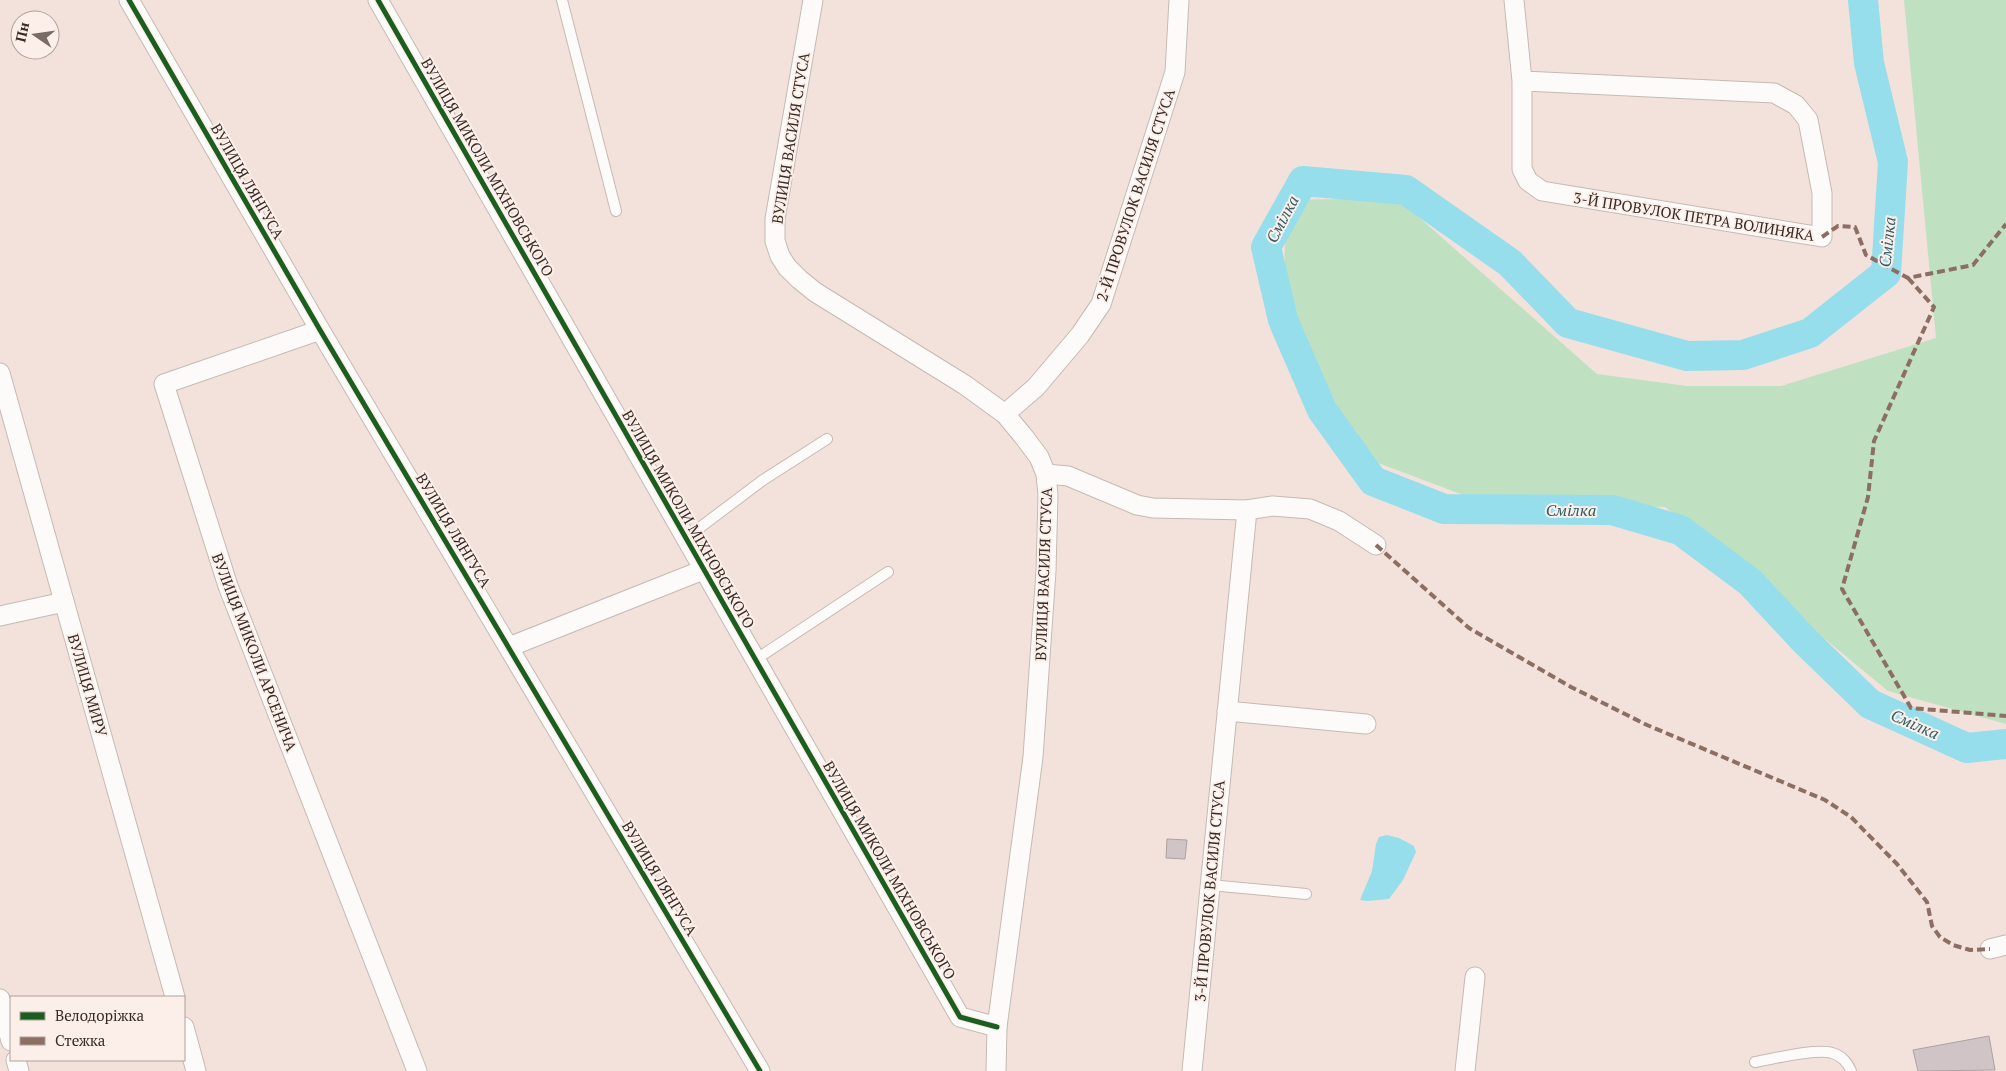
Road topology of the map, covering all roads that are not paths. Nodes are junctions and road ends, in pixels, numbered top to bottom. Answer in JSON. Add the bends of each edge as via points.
{"nodes":[{"id":1,"x":128,"y":0,"type":"edge"},
{"id":2,"x":378,"y":0,"type":"edge"},
{"id":3,"x":562,"y":0,"type":"edge"},
{"id":4,"x":813,"y":0,"type":"edge"},
{"id":5,"x":1179,"y":0,"type":"edge"},
{"id":6,"x":1514,"y":0,"type":"edge"},
{"id":7,"x":1522,"y":81,"type":"junction"},
{"id":8,"x":616,"y":211,"type":"dead end"},
{"id":9,"x":320,"y":330,"type":"junction"},
{"id":10,"x":0,"y":373,"type":"edge"},
{"id":11,"x":1004,"y":414,"type":"junction"},
{"id":12,"x":827,"y":439,"type":"dead end"},
{"id":13,"x":1046,"y":474,"type":"junction"},
{"id":14,"x":1247,"y":510,"type":"junction"},
{"id":15,"x":686,"y":538,"type":"junction"},
{"id":16,"x":1376,"y":545,"type":"dead end"},
{"id":17,"x":703,"y":570,"type":"junction"},
{"id":18,"x":888,"y":572,"type":"dead end"},
{"id":19,"x":64,"y":602,"type":"junction"},
{"id":20,"x":0,"y":616,"type":"edge"},
{"id":21,"x":509,"y":647,"type":"junction"},
{"id":22,"x":755,"y":660,"type":"junction"},
{"id":23,"x":1227,"y":711,"type":"junction"},
{"id":24,"x":1366,"y":724,"type":"dead end"},
{"id":25,"x":1210,"y":885,"type":"junction"},
{"id":26,"x":1306,"y":894,"type":"dead end"},
{"id":27,"x":1475,"y":977,"type":"dead end"},
{"id":28,"x":175,"y":996,"type":"edge"},
{"id":29,"x":0,"y":999,"type":"edge"},
{"id":30,"x":997,"y":1027,"type":"junction"},
{"id":31,"x":185,"y":1031,"type":"edge"},
{"id":32,"x":10,"y":1037,"type":"edge"},
{"id":33,"x":1755,"y":1062,"type":"dead end"},
{"id":34,"x":196,"y":1071,"type":"edge"},
{"id":35,"x":416,"y":1071,"type":"edge"},
{"id":36,"x":760,"y":1071,"type":"edge"},
{"id":37,"x":996,"y":1071,"type":"edge"},
{"id":38,"x":1192,"y":1071,"type":"edge"},
{"id":39,"x":1465,"y":1071,"type":"edge"},
{"id":40,"x":1851,"y":1071,"type":"edge"}],
"edges":[{"from":1,"to":9,"type":"street","name":"ВУЛИЦЯ ЛЯНГУСА"},
{"from":2,"to":15,"type":"street","name":"ВУЛИЦЯ МИКОЛИ МІХНОВСЬКОГО"},
{"from":3,"to":8,"type":"lane"},
{"from":4,"to":11,"type":"street","name":"ВУЛИЦЯ ВАСИЛЯ СТУСА","via":[[775,219],[775,241],[780,256],[787,267],[815,292],[965,385]]},
{"from":5,"to":11,"type":"street","name":"2-Й ПРОВУЛОК ВАСИЛЯ СТУСА","via":[[1175,72],[1100,304],[1080,335],[1036,387]]},
{"from":6,"to":7,"type":"street"},
{"from":7,"to":7,"type":"street","name":"3-Й ПРОВУЛОК ПЕТРА ВОЛИНЯКА","via":[[1774,93],[1796,105],[1808,120],[1822,193],[1822,237],[1542,191],[1528,181],[1522,169]]},
{"from":9,"to":21,"type":"street","name":"ВУЛИЦЯ ЛЯНГУСА"},
{"from":9,"to":35,"type":"street","name":"ВУЛИЦЯ МИКОЛИ АРСЕНИЧА","via":[[164,384],[228,586]]},
{"from":10,"to":19,"type":"street","name":"ВУЛИЦЯ МИРУ"},
{"from":11,"to":13,"type":"street","name":"ВУЛИЦЯ ВАСИЛЯ СТУСА","via":[[1039,457]]},
{"from":12,"to":15,"type":"lane","name":"ВУЛИЦЯ МИКОЛИ МІХНОВСЬКОГО","via":[[763,480]]},
{"from":13,"to":14,"type":"street","via":[[1068,476],[1153,508]]},
{"from":13,"to":30,"type":"street","name":"ВУЛИЦЯ ВАСИЛЯ СТУСА","via":[[1046,571],[1033,757]]},
{"from":14,"to":16,"type":"street","via":[[1273,506],[1310,509],[1339,521]]},
{"from":14,"to":23,"type":"street","name":"3-Й ПРОВУЛОК ВАСИЛЯ СТУСА"},
{"from":15,"to":17,"type":"street","name":"ВУЛИЦЯ МИКОЛИ МІХНОВСЬКОГО"},
{"from":17,"to":21,"type":"street"},
{"from":17,"to":22,"type":"street","name":"ВУЛИЦЯ МИКОЛИ МІХНОВСЬКОГО"},
{"from":18,"to":22,"type":"lane"},
{"from":19,"to":20,"type":"street"},
{"from":19,"to":28,"type":"street","name":"ВУЛИЦЯ МИРУ"},
{"from":21,"to":36,"type":"street","name":"ВУЛИЦЯ ЛЯНГУСА"},
{"from":22,"to":30,"type":"street","name":"ВУЛИЦЯ МИКОЛИ МІХНОВСЬКОГО","via":[[960,1017]]},
{"from":23,"to":24,"type":"street"},
{"from":23,"to":25,"type":"street","name":"3-Й ПРОВУЛОК ВАСИЛЯ СТУСА"},
{"from":25,"to":26,"type":"lane"},
{"from":25,"to":38,"type":"street","name":"3-Й ПРОВУЛОК ВАСИЛЯ СТУСА"},
{"from":27,"to":39,"type":"street"},
{"from":29,"to":32,"type":"street"},
{"from":30,"to":37,"type":"street","name":"ВУЛИЦЯ ВАСИЛЯ СТУСА"},
{"from":31,"to":34,"type":"street"},
{"from":33,"to":40,"type":"lane","via":[[1822,1052],[1840,1056]]}]}
